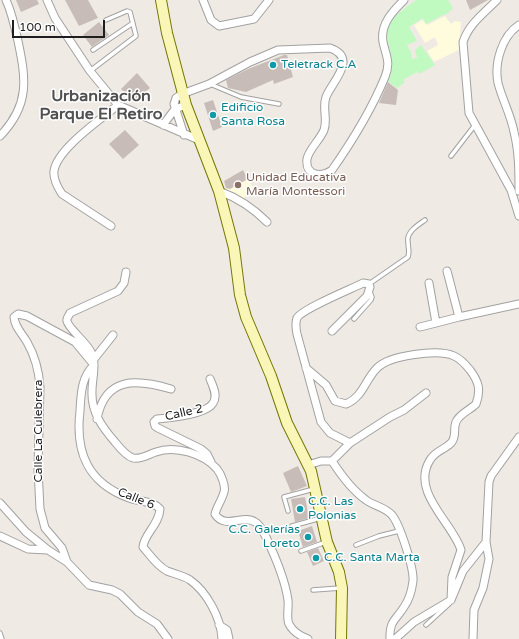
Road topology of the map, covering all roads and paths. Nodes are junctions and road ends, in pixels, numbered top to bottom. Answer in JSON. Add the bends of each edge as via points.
{"nodes":[{"id":1,"x":6,"y":0,"type":"edge"},
{"id":2,"x":47,"y":0,"type":"edge"},
{"id":3,"x":161,"y":0,"type":"edge"},
{"id":4,"x":203,"y":0,"type":"edge"},
{"id":5,"x":269,"y":0,"type":"edge"},
{"id":6,"x":404,"y":0,"type":"edge"},
{"id":7,"x":496,"y":0,"type":"edge"},
{"id":8,"x":106,"y":20,"type":"dead end"},
{"id":9,"x":133,"y":23,"type":"junction"},
{"id":10,"x":519,"y":25,"type":"edge"},
{"id":11,"x":93,"y":50,"type":"dead end"},
{"id":12,"x":90,"y":71,"type":"junction"},
{"id":13,"x":209,"y":84,"type":"junction"},
{"id":14,"x":182,"y":94,"type":"junction"},
{"id":15,"x":279,"y":104,"type":"dead end"},
{"id":16,"x":118,"y":105,"type":"junction"},
{"id":17,"x":186,"y":105,"type":"junction"},
{"id":18,"x":175,"y":109,"type":"junction"},
{"id":19,"x":476,"y":124,"type":"junction"},
{"id":20,"x":163,"y":125,"type":"junction"},
{"id":21,"x":184,"y":135,"type":"junction"},
{"id":22,"x":0,"y":136,"type":"edge"},
{"id":23,"x":199,"y":140,"type":"junction"},
{"id":24,"x":451,"y":156,"type":"dead end"},
{"id":25,"x":219,"y":191,"type":"junction"},
{"id":26,"x":519,"y":191,"type":"edge"},
{"id":27,"x":519,"y":216,"type":"edge"},
{"id":28,"x":424,"y":220,"type":"dead end"},
{"id":29,"x":267,"y":222,"type":"dead end"},
{"id":30,"x":111,"y":226,"type":"dead end"},
{"id":31,"x":447,"y":271,"type":"dead end"},
{"id":32,"x":126,"y":272,"type":"dead end"},
{"id":33,"x":428,"y":283,"type":"dead end"},
{"id":34,"x":369,"y":288,"type":"junction"},
{"id":35,"x":519,"y":304,"type":"edge"},
{"id":36,"x":459,"y":317,"type":"junction"},
{"id":37,"x":354,"y":319,"type":"dead end"},
{"id":38,"x":436,"y":323,"type":"junction"},
{"id":39,"x":420,"y":327,"type":"dead end"},
{"id":40,"x":332,"y":330,"type":"dead end"},
{"id":41,"x":113,"y":335,"type":"dead end"},
{"id":42,"x":94,"y":362,"type":"junction"},
{"id":43,"x":306,"y":368,"type":"junction"},
{"id":44,"x":210,"y":379,"type":"dead end"},
{"id":45,"x":171,"y":389,"type":"dead end"},
{"id":46,"x":426,"y":393,"type":"dead end"},
{"id":47,"x":97,"y":419,"type":"junction"},
{"id":48,"x":519,"y":437,"type":"edge"},
{"id":49,"x":350,"y":443,"type":"junction"},
{"id":50,"x":332,"y":461,"type":"junction"},
{"id":51,"x":211,"y":462,"type":"junction"},
{"id":52,"x":308,"y":465,"type":"junction"},
{"id":53,"x":315,"y":488,"type":"junction"},
{"id":54,"x":0,"y":503,"type":"edge"},
{"id":55,"x":288,"y":511,"type":"dead end"},
{"id":56,"x":322,"y":518,"type":"junction"},
{"id":57,"x":292,"y":526,"type":"dead end"},
{"id":58,"x":399,"y":531,"type":"junction"},
{"id":59,"x":0,"y":536,"type":"edge"},
{"id":60,"x":327,"y":542,"type":"junction"},
{"id":61,"x":486,"y":542,"type":"junction"},
{"id":62,"x":356,"y":546,"type":"dead end"},
{"id":63,"x":48,"y":550,"type":"junction"},
{"id":64,"x":301,"y":551,"type":"dead end"},
{"id":65,"x":67,"y":562,"type":"junction"},
{"id":66,"x":342,"y":588,"type":"junction"},
{"id":67,"x":313,"y":590,"type":"dead end"},
{"id":68,"x":451,"y":600,"type":"junction"},
{"id":69,"x":219,"y":625,"type":"junction"},
{"id":70,"x":426,"y":625,"type":"dead end"},
{"id":71,"x":0,"y":633,"type":"edge"},
{"id":72,"x":2,"y":639,"type":"edge"},
{"id":73,"x":168,"y":639,"type":"edge"},
{"id":74,"x":222,"y":639,"type":"edge"},
{"id":75,"x":229,"y":639,"type":"edge"},
{"id":76,"x":308,"y":639,"type":"edge"},
{"id":77,"x":342,"y":639,"type":"edge"},
{"id":78,"x":395,"y":639,"type":"edge"},
{"id":79,"x":473,"y":639,"type":"edge"}],
"edges":[{"from":1,"to":22,"type":"street","via":[[23,61],[24,86],[19,107]]},
{"from":2,"to":12,"type":"street","via":[[55,18]]},
{"from":3,"to":14,"type":"street","via":[[166,33]]},
{"from":4,"to":5,"type":"street","via":[[211,20],[219,26],[254,19]]},
{"from":6,"to":13,"type":"street","via":[[385,23],[383,41],[388,53],[385,77],[368,115],[332,170],[327,173],[319,176],[313,173],[307,161],[308,155],[324,131],[326,98],[332,85],[338,80],[343,66],[338,50],[278,50]]},
{"from":7,"to":19,"type":"street","via":[[466,32],[463,42],[469,113]]},
{"from":8,"to":9,"type":"lane","via":[[127,11],[130,12]]},
{"from":9,"to":11,"type":"lane"},
{"from":9,"to":12,"type":"lane","via":[[136,36]]},
{"from":10,"to":26,"type":"street","via":[[506,38],[499,56],[498,82],[514,132],[518,153]]},
{"from":12,"to":16,"type":"street"},
{"from":13,"to":14,"type":"street"},
{"from":13,"to":15,"type":"lane","via":[[241,97]]},
{"from":14,"to":17,"type":"street"},
{"from":14,"to":18,"type":"street","via":[[174,101]]},
{"from":16,"to":20,"type":"street"},
{"from":16,"to":30,"type":"street","via":[[62,154],[54,171],[57,187],[62,194]]},
{"from":17,"to":18,"type":"street"},
{"from":17,"to":23,"type":"street"},
{"from":18,"to":20,"type":"street"},
{"from":18,"to":21,"type":"street"},
{"from":19,"to":24,"type":"lane"},
{"from":19,"to":27,"type":"street","via":[[511,190]]},
{"from":20,"to":21,"type":"street"},
{"from":21,"to":23,"type":"street"},
{"from":23,"to":25,"type":"street"},
{"from":25,"to":29,"type":"street","via":[[253,208]]},
{"from":25,"to":52,"type":"street","via":[[234,248],[240,295],[246,317],[271,376],[287,423]]},
{"from":28,"to":34,"type":"lane","via":[[408,234],[408,258]]},
{"from":31,"to":36,"type":"street"},
{"from":32,"to":42,"type":"street","via":[[121,288],[70,313],[67,318],[71,328],[87,345]]},
{"from":33,"to":38,"type":"street"},
{"from":34,"to":37,"type":"lane","via":[[371,300]]},
{"from":34,"to":40,"type":"street","via":[[367,296]]},
{"from":34,"to":43,"type":"street","via":[[363,283],[308,309],[297,318],[297,334]]},
{"from":35,"to":36,"type":"street"},
{"from":36,"to":38,"type":"street"},
{"from":38,"to":39,"type":"street"},
{"from":41,"to":42,"type":"street"},
{"from":42,"to":47,"type":"street","via":[[92,392]]},
{"from":42,"to":65,"type":"street","name":"Calle La Culebrera","via":[[75,342],[27,316],[18,314],[14,317],[17,328],[32,350],[39,373],[38,474],[42,520],[52,538],[62,548]]},
{"from":42,"to":69,"type":"street","name":"Calle 6","via":[[83,383],[79,419],[81,451],[87,465],[98,480],[115,491],[131,499],[155,504],[160,509],[157,522],[144,542],[144,547],[162,567],[189,579],[199,587]]},
{"from":43,"to":49,"type":"street","via":[[321,422],[330,433]]},
{"from":43,"to":68,"type":"street","via":[[326,385],[335,400],[346,404],[360,394],[377,368],[401,357],[440,353],[454,356],[462,361],[474,376],[480,388],[476,404],[459,416],[455,423],[454,438],[435,453],[424,472],[429,495],[461,550],[452,577]]},
{"from":44,"to":51,"type":"street","name":"Calle 2","via":[[215,396],[210,407],[186,415],[157,419],[154,422],[158,428],[201,449]]},
{"from":45,"to":47,"type":"street","via":[[134,382],[118,386],[104,397]]},
{"from":46,"to":49,"type":"street","via":[[404,410]]},
{"from":47,"to":51,"type":"street","via":[[127,455],[133,458],[171,450],[201,456]]},
{"from":48,"to":61,"type":"street","via":[[491,476]]},
{"from":49,"to":50,"type":"street"},
{"from":50,"to":52,"type":"street"},
{"from":50,"to":58,"type":"street","via":[[361,496],[392,516]]},
{"from":51,"to":76,"type":"street","via":[[219,471],[224,485],[224,492],[215,514],[223,521],[255,522],[260,528],[286,589],[288,622],[296,632]]},
{"from":52,"to":53,"type":"street"},
{"from":53,"to":55,"type":"lane","via":[[284,497]]},
{"from":53,"to":56,"type":"street"},
{"from":54,"to":63,"type":"street","via":[[26,532]]},
{"from":56,"to":57,"type":"lane"},
{"from":56,"to":60,"type":"street"},
{"from":58,"to":62,"type":"lane","via":[[378,536]]},
{"from":58,"to":78,"type":"street","via":[[410,556],[413,581],[405,607],[393,620],[390,628]]},
{"from":59,"to":63,"type":"street","via":[[28,549]]},
{"from":60,"to":64,"type":"lane"},
{"from":60,"to":66,"type":"street","via":[[339,572]]},
{"from":61,"to":68,"type":"street","via":[[463,571]]},
{"from":61,"to":79,"type":"street","via":[[489,559],[483,588],[474,610]]},
{"from":63,"to":65,"type":"street"},
{"from":65,"to":73,"type":"street","via":[[84,582],[120,594],[138,612],[157,624]]},
{"from":66,"to":67,"type":"lane"},
{"from":66,"to":77,"type":"street"},
{"from":68,"to":70,"type":"lane","via":[[445,609]]},
{"from":68,"to":78,"type":"street","via":[[414,622]]},
{"from":69,"to":74,"type":"street","name":"Calle 6"},
{"from":69,"to":75,"type":"street","via":[[227,630]]},
{"from":71,"to":72,"type":"lane"}]}
